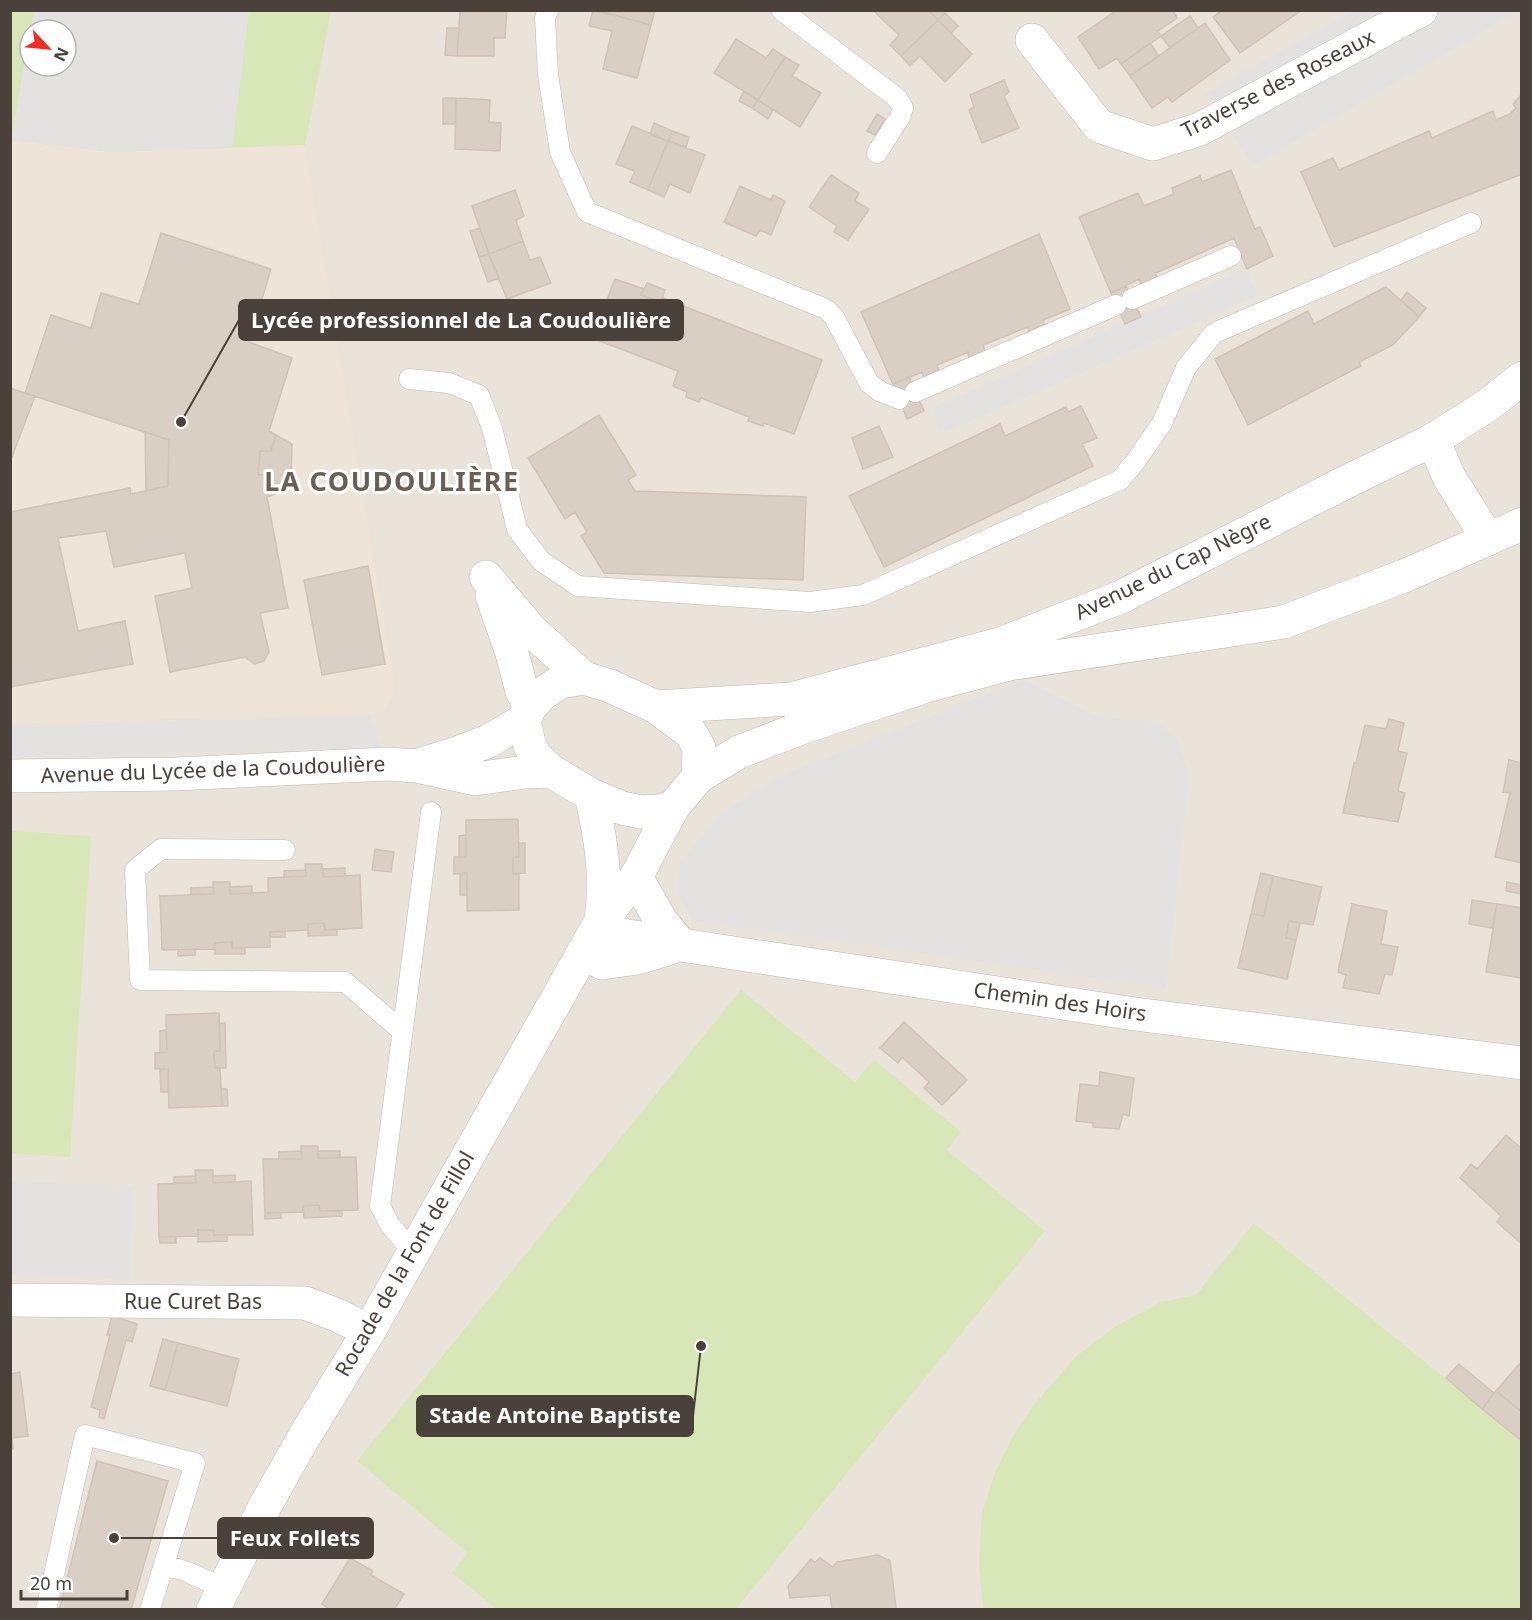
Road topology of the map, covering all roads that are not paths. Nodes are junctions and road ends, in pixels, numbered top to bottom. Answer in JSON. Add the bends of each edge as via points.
{"nodes":[{"id":1,"x":548,"y":10,"type":"edge"},
{"id":2,"x":781,"y":10,"type":"edge"},
{"id":3,"x":1421,"y":10,"type":"edge"},
{"id":4,"x":1032,"y":40,"type":"dead end"},
{"id":5,"x":877,"y":153,"type":"dead end"},
{"id":6,"x":1471,"y":223,"type":"dead end"},
{"id":7,"x":1231,"y":256,"type":"dead end"},
{"id":8,"x":1521,"y":378,"type":"edge"},
{"id":9,"x":410,"y":380,"type":"dead end"},
{"id":10,"x":1433,"y":440,"type":"junction"},
{"id":11,"x":1521,"y":524,"type":"edge"},
{"id":12,"x":1488,"y":539,"type":"junction"},
{"id":13,"x":584,"y":678,"type":"junction"},
{"id":14,"x":656,"y":707,"type":"junction"},
{"id":15,"x":527,"y":713,"type":"junction"},
{"id":16,"x":416,"y":766,"type":"junction"},
{"id":17,"x":551,"y":771,"type":"junction"},
{"id":18,"x":10,"y":776,"type":"edge"},
{"id":19,"x":698,"y":777,"type":"junction"},
{"id":20,"x":591,"y":795,"type":"junction"},
{"id":21,"x":673,"y":807,"type":"junction"},
{"id":22,"x":431,"y":812,"type":"dead end"},
{"id":23,"x":285,"y":850,"type":"dead end"},
{"id":24,"x":636,"y":877,"type":"junction"},
{"id":25,"x":593,"y":935,"type":"junction"},
{"id":26,"x":681,"y":945,"type":"junction"},
{"id":27,"x":402,"y":1030,"type":"junction"},
{"id":28,"x":1521,"y":1063,"type":"edge"},
{"id":29,"x":413,"y":1252,"type":"junction"},
{"id":30,"x":10,"y":1300,"type":"edge"},
{"id":31,"x":369,"y":1331,"type":"junction"},
{"id":32,"x":165,"y":1565,"type":"junction"},
{"id":33,"x":218,"y":1599,"type":"edge"},
{"id":34,"x":46,"y":1610,"type":"edge"},
{"id":35,"x":150,"y":1610,"type":"edge"}],
"edges":[{"from":1,"to":7,"type":"lane","via":[[548,75],[560,152],[587,212],[826,309],[869,383],[881,392],[907,396]]},
{"from":2,"to":5,"type":"lane","via":[[897,98],[903,108],[900,117]]},
{"from":3,"to":4,"type":"street","name":"Traverse des Roseaux","via":[[1200,129],[1153,144],[1099,126]]},
{"from":6,"to":9,"type":"lane","via":[[1214,333],[1186,368],[1162,423],[1120,480],[863,595],[810,602],[578,586],[541,561],[517,529],[492,428],[479,395],[449,383]]},
{"from":8,"to":10,"type":"street","name":"Avenue du Cap Nègre","via":[[1488,405]]},
{"from":10,"to":12,"type":"street","via":[[1449,477]]},
{"from":10,"to":14,"type":"street","name":"Avenue du Cap Nègre","via":[[1121,597],[1000,644],[791,699]]},
{"from":11,"to":12,"type":"street","name":"Avenue du Cap Nègre"},
{"from":12,"to":19,"type":"street","name":"Avenue du Cap Nègre","via":[[1284,622],[1009,664],[926,686],[740,752]]},
{"from":13,"to":14,"type":"street"},
{"from":13,"to":15,"type":"street","via":[[561,682],[542,694]]},
{"from":13,"to":15,"type":"street","via":[[532,632],[486,577]]},
{"from":14,"to":19,"type":"street","via":[[691,733],[699,748]]},
{"from":15,"to":16,"type":"street","name":"Avenue du Lycée de la Coudoulière","via":[[489,741]]},
{"from":15,"to":17,"type":"street","via":[[529,743],[535,756]]},
{"from":16,"to":17,"type":"street","name":"Avenue du Lycée de la Coudoulière","via":[[475,778]]},
{"from":16,"to":18,"type":"street","name":"Avenue du Lycée de la Coudoulière"},
{"from":17,"to":20,"type":"street"},
{"from":19,"to":21,"type":"street"},
{"from":20,"to":21,"type":"street","via":[[641,812]]},
{"from":20,"to":25,"type":"street","name":"Rocade de la Font de Fillol","via":[[605,890]]},
{"from":21,"to":24,"type":"street","name":"Rocade de la Font de Fillol"},
{"from":22,"to":27,"type":"lane"},
{"from":23,"to":27,"type":"lane","via":[[161,849],[135,870],[140,980],[345,982]]},
{"from":24,"to":25,"type":"street","name":"Rocade de la Font de Fillol"},
{"from":24,"to":26,"type":"street","via":[[661,921]]},
{"from":25,"to":26,"type":"street","name":"Chemin des Hoirs","via":[[617,933]]},
{"from":25,"to":29,"type":"street","name":"Rocade de la Font de Fillol"},
{"from":26,"to":28,"type":"street","name":"Chemin des Hoirs","via":[[1147,1015]]},
{"from":27,"to":29,"type":"lane","via":[[380,1206]]},
{"from":29,"to":31,"type":"street","name":"Rocade de la Font de Fillol"},
{"from":30,"to":31,"type":"street","name":"Rue Curet Bas","via":[[305,1303]]},
{"from":31,"to":33,"type":"street","name":"Rocade de la Font de Fillol","via":[[265,1506]]},
{"from":32,"to":33,"type":"lane","via":[[185,1571]]},
{"from":32,"to":34,"type":"lane","via":[[195,1462],[85,1435]]},
{"from":32,"to":35,"type":"lane"}]}
